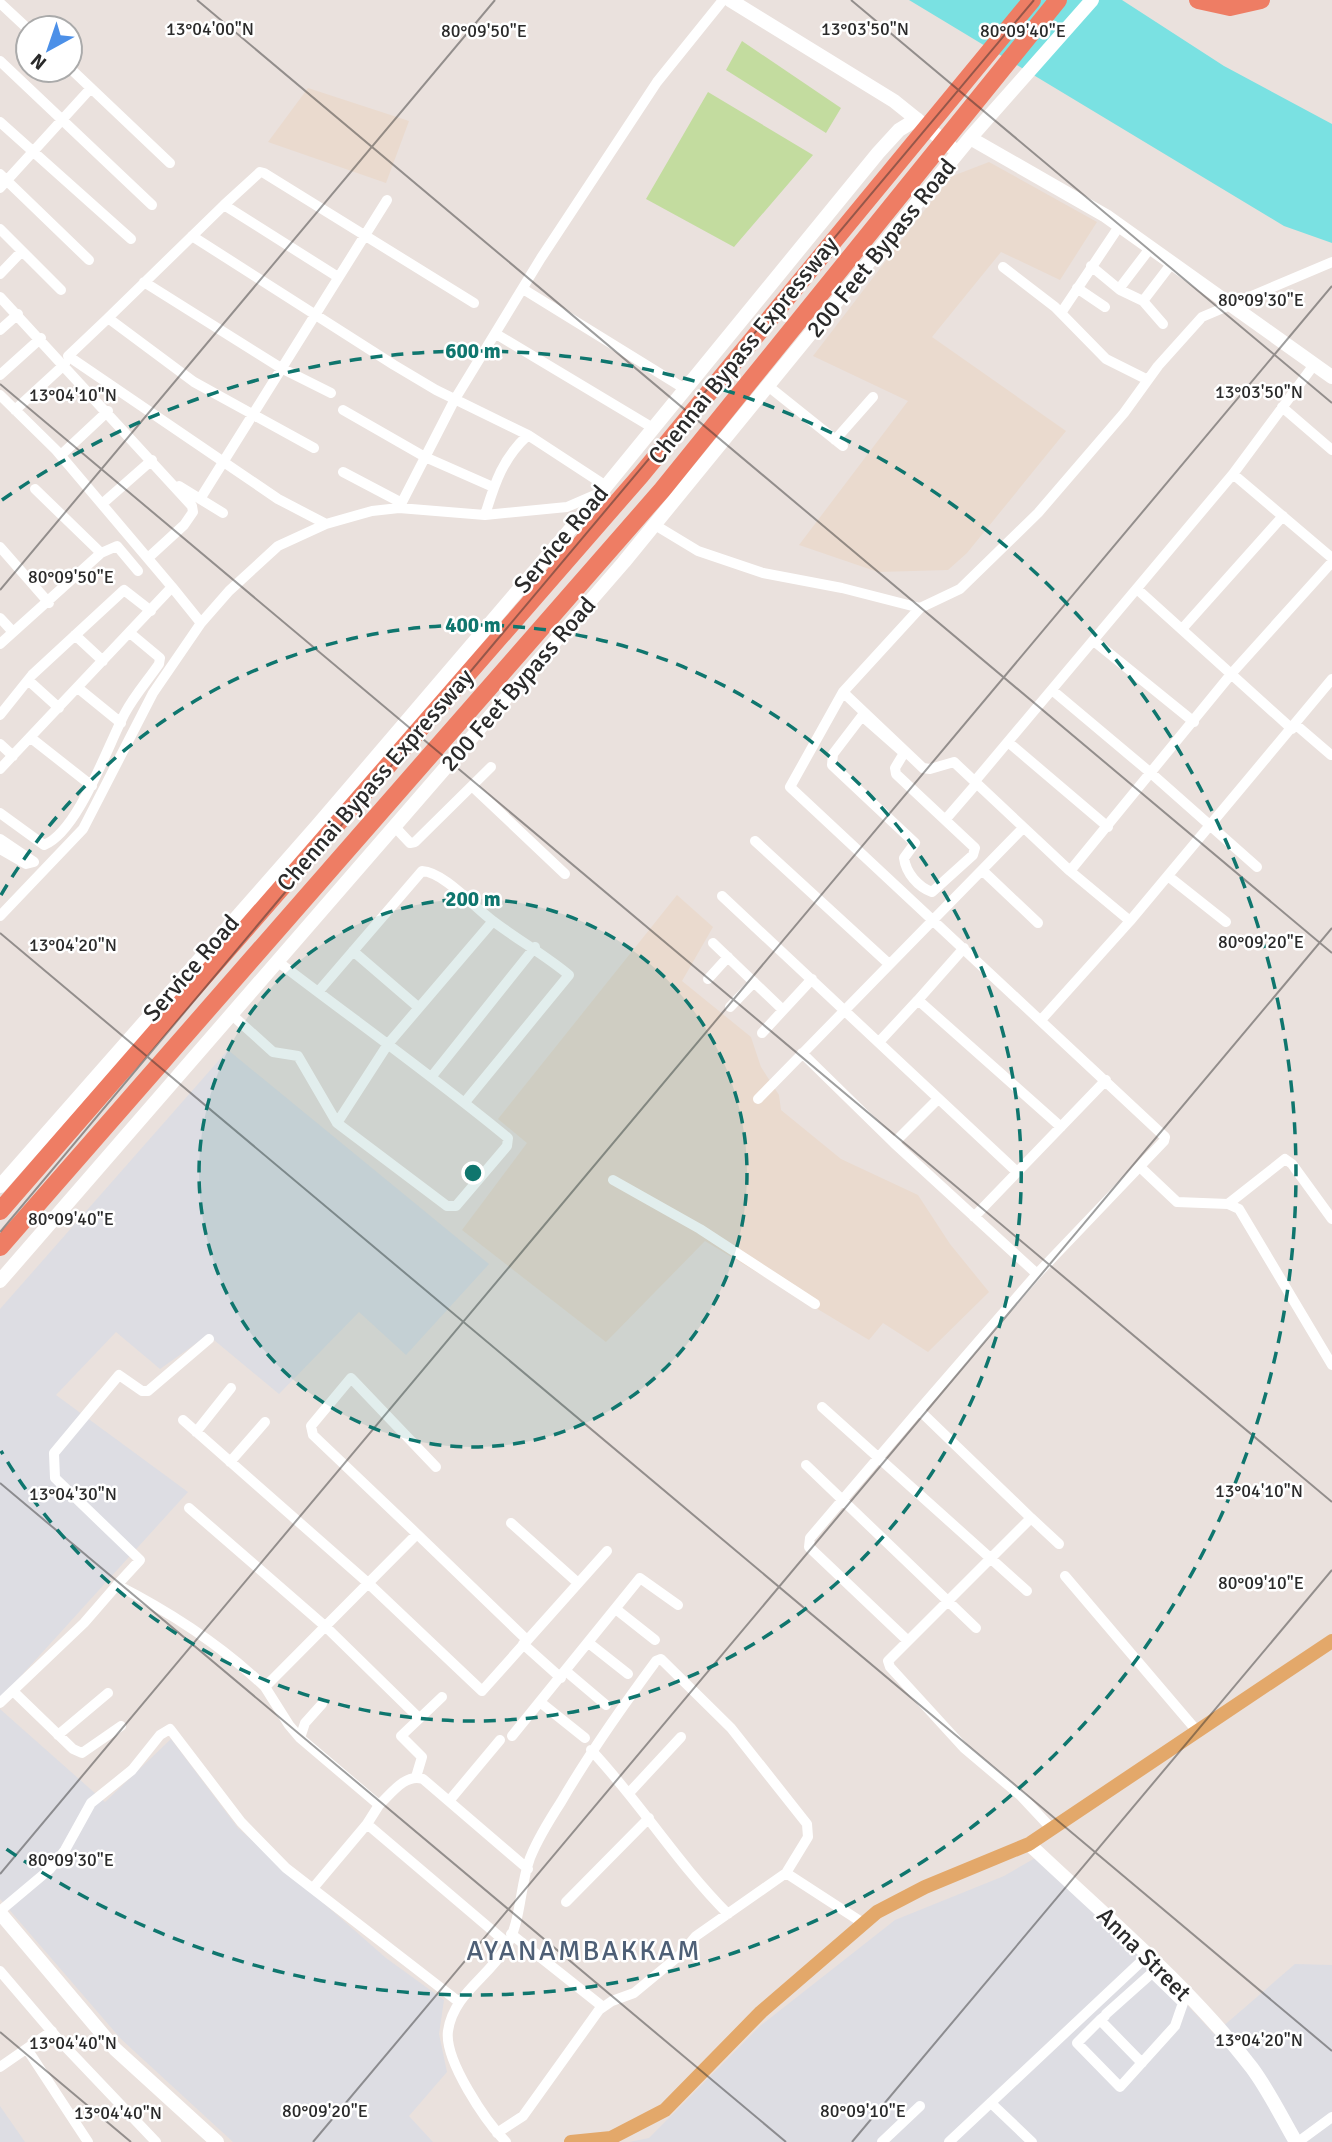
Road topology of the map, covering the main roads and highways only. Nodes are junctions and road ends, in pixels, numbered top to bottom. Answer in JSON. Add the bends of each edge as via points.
{"nodes":[{"id":1,"x":1032,"y":0,"type":"edge"},
{"id":2,"x":1058,"y":0,"type":"edge"},
{"id":3,"x":1198,"y":0,"type":"edge"},
{"id":4,"x":1261,"y":0,"type":"edge"},
{"id":5,"x":0,"y":1211,"type":"edge"},
{"id":6,"x":0,"y":1247,"type":"edge"},
{"id":7,"x":1332,"y":1641,"type":"edge"},
{"id":8,"x":613,"y":2140,"type":"edge"},
{"id":9,"x":571,"y":2142,"type":"edge"}],
"edges":[{"from":1,"to":5,"type":"highway","name":"Chennai Bypass Expressway","via":[[920,126],[641,475]]},
{"from":2,"to":6,"type":"highway","name":"Chennai Bypass Expressway","via":[[662,490]]},
{"from":3,"to":4,"type":"highway","via":[[1230,6]]},
{"from":7,"to":8,"type":"main road","via":[[1029,1844],[925,1888],[863,1923],[761,2012],[665,2110]]},
{"from":8,"to":9,"type":"main road"}]}
